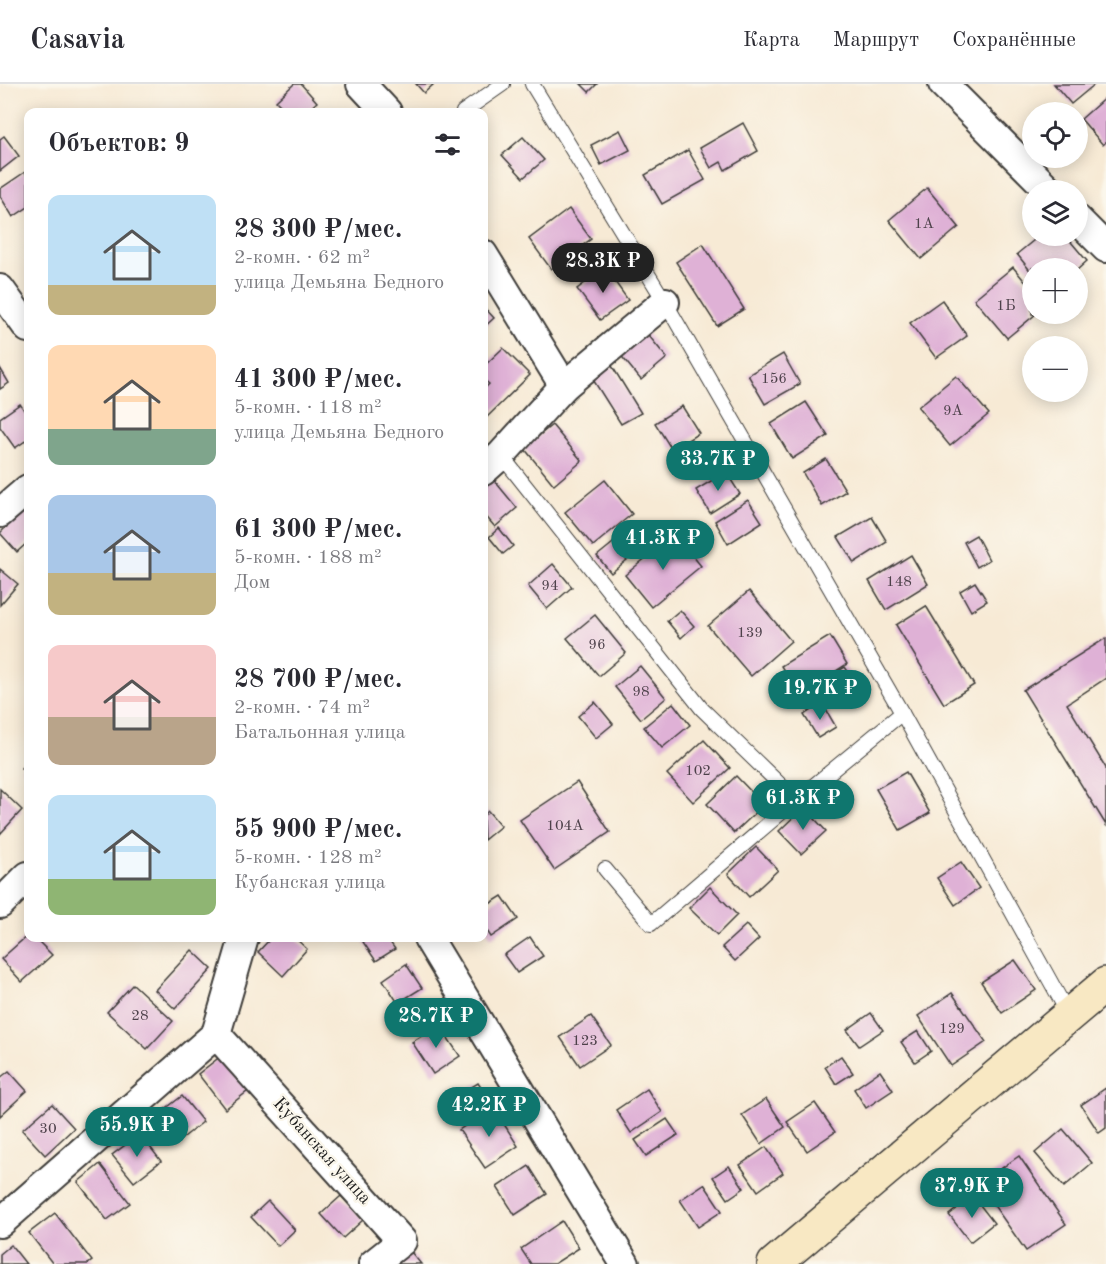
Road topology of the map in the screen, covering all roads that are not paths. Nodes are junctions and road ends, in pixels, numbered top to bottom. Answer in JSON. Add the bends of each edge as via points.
{"nodes":[{"id":1,"x":362,"y":84,"type":"edge"},
{"id":2,"x":503,"y":84,"type":"edge"},
{"id":3,"x":532,"y":84,"type":"edge"},
{"id":4,"x":943,"y":84,"type":"edge"},
{"id":5,"x":383,"y":108,"type":"edge"},
{"id":6,"x":469,"y":108,"type":"edge"},
{"id":7,"x":1039,"y":180,"type":"edge"},
{"id":8,"x":1088,"y":230,"type":"edge"},
{"id":9,"x":1106,"y":248,"type":"edge"},
{"id":10,"x":488,"y":262,"type":"edge"},
{"id":11,"x":0,"y":288,"type":"edge"},
{"id":12,"x":665,"y":302,"type":"junction"},
{"id":13,"x":24,"y":322,"type":"edge"},
{"id":14,"x":564,"y":386,"type":"junction"},
{"id":15,"x":492,"y":463,"type":"edge"},
{"id":16,"x":24,"y":492,"type":"edge"},
{"id":17,"x":0,"y":513,"type":"edge"},
{"id":18,"x":902,"y":713,"type":"junction"},
{"id":19,"x":796,"y":800,"type":"junction"},
{"id":20,"x":605,"y":869,"type":"dead end"},
{"id":21,"x":24,"y":880,"type":"edge"},
{"id":22,"x":0,"y":904,"type":"edge"},
{"id":23,"x":243,"y":942,"type":"edge"},
{"id":24,"x":430,"y":942,"type":"edge"},
{"id":25,"x":1106,"y":984,"type":"edge"},
{"id":26,"x":1069,"y":1015,"type":"junction"},
{"id":27,"x":216,"y":1034,"type":"junction"},
{"id":28,"x":0,"y":1223,"type":"edge"},
{"id":29,"x":373,"y":1264,"type":"edge"},
{"id":30,"x":625,"y":1264,"type":"edge"},
{"id":31,"x":774,"y":1264,"type":"edge"}],
"edges":[{"from":1,"to":5,"type":"street"},
{"from":2,"to":6,"type":"lane"},
{"from":3,"to":12,"type":"lane"},
{"from":4,"to":7,"type":"street"},
{"from":8,"to":9,"type":"street"},
{"from":10,"to":14,"type":"street"},
{"from":11,"to":13,"type":"street"},
{"from":12,"to":14,"type":"street"},
{"from":12,"to":18,"type":"lane"},
{"from":14,"to":15,"type":"street"},
{"from":15,"to":19,"type":"lane","via":[[702,709]]},
{"from":16,"to":17,"type":"street"},
{"from":18,"to":19,"type":"lane"},
{"from":18,"to":26,"type":"lane"},
{"from":19,"to":20,"type":"lane","via":[[651,924]]},
{"from":21,"to":22,"type":"street"},
{"from":23,"to":27,"type":"street"},
{"from":24,"to":30,"type":"street"},
{"from":25,"to":26,"type":"main road"},
{"from":26,"to":31,"type":"main road"},
{"from":27,"to":28,"type":"street"},
{"from":27,"to":29,"type":"street","name":"Кубанская улица","via":[[402,1241]]}]}
